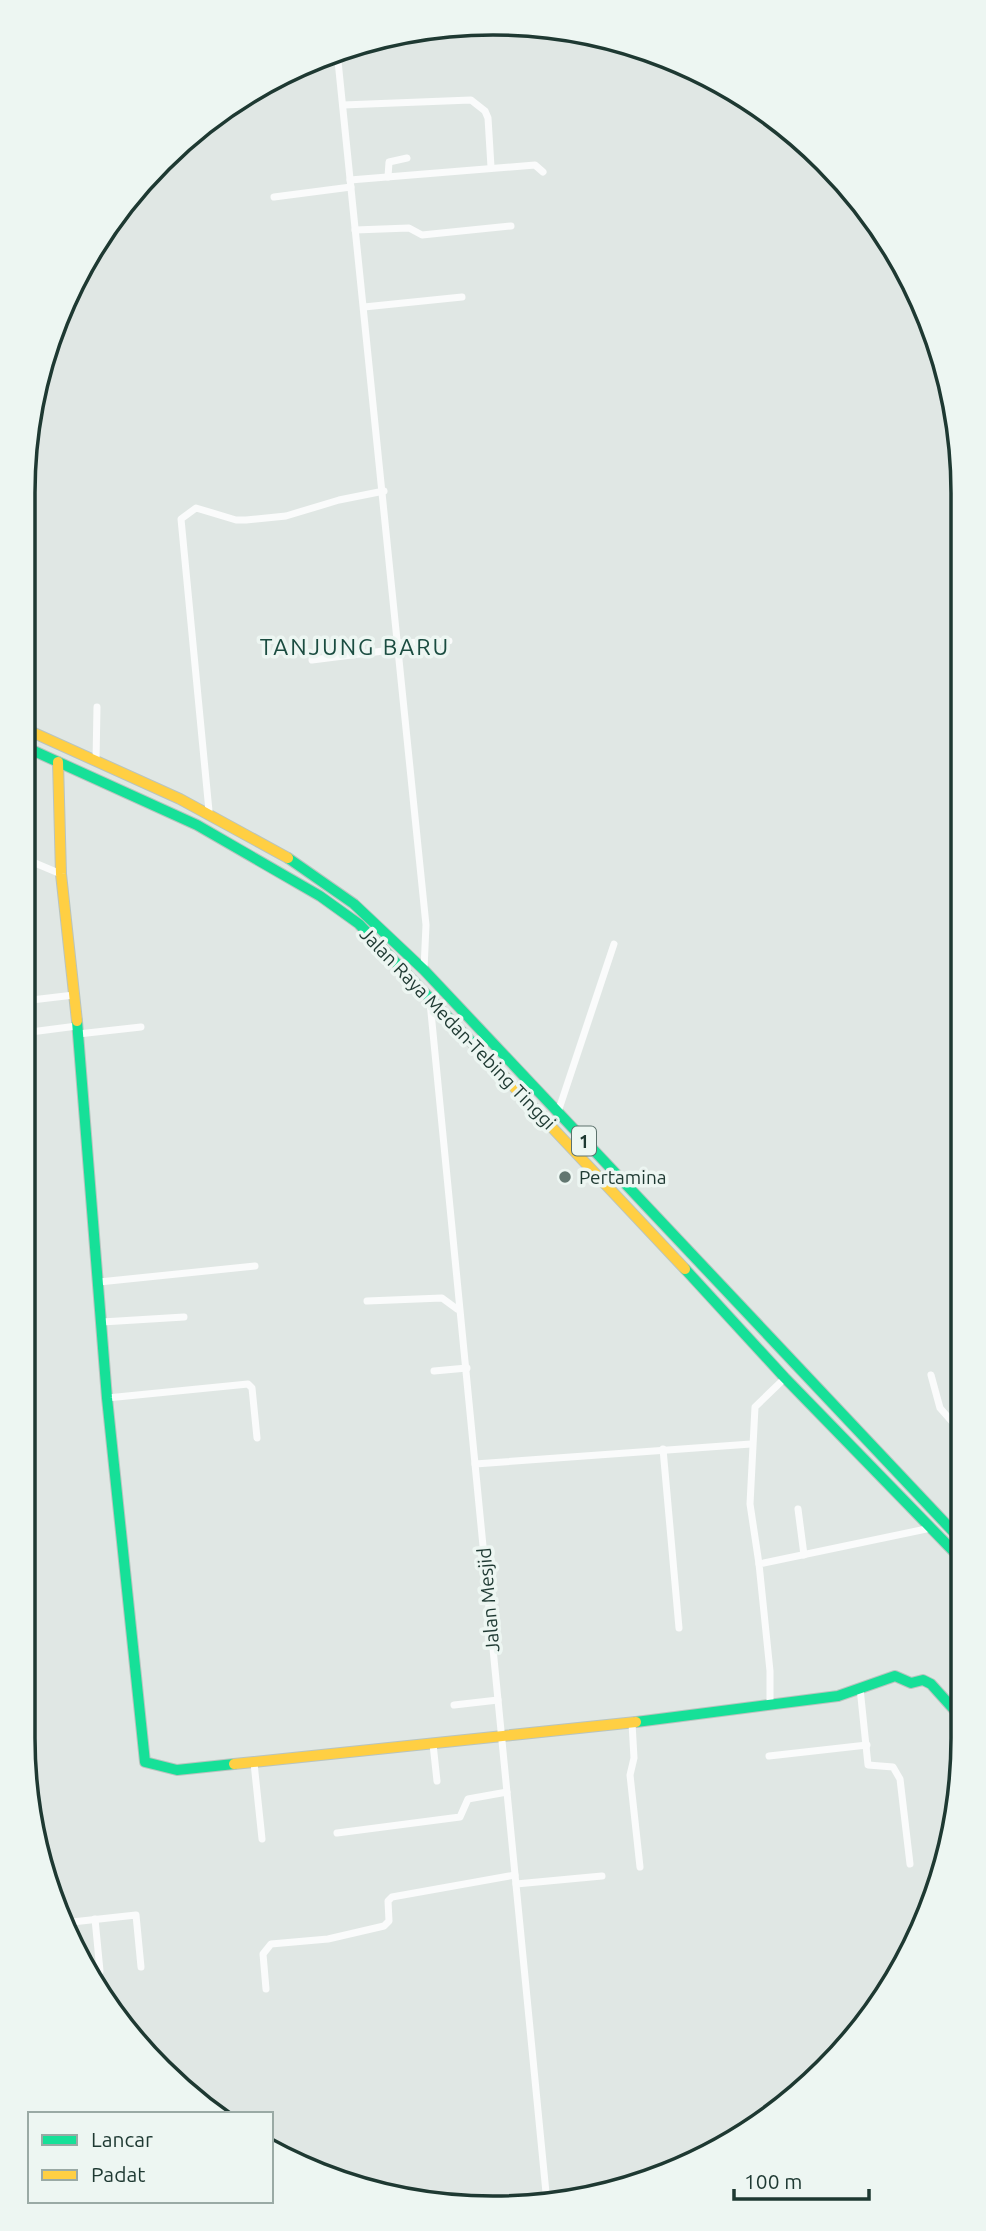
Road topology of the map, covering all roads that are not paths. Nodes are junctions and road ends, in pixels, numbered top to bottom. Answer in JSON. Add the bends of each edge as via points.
{"nodes":[{"id":1,"x":338,"y":62,"type":"edge"},
{"id":2,"x":343,"y":105,"type":"junction"},
{"id":3,"x":407,"y":158,"type":"dead end"},
{"id":4,"x":491,"y":167,"type":"junction"},
{"id":5,"x":543,"y":172,"type":"dead end"},
{"id":6,"x":388,"y":177,"type":"junction"},
{"id":7,"x":350,"y":184,"type":"junction"},
{"id":8,"x":274,"y":197,"type":"dead end"},
{"id":9,"x":511,"y":226,"type":"dead end"},
{"id":10,"x":355,"y":230,"type":"junction"},
{"id":11,"x":462,"y":297,"type":"dead end"},
{"id":12,"x":364,"y":307,"type":"junction"},
{"id":13,"x":384,"y":491,"type":"junction"},
{"id":14,"x":449,"y":641,"type":"dead end"},
{"id":15,"x":399,"y":646,"type":"junction"},
{"id":16,"x":312,"y":660,"type":"dead end"},
{"id":17,"x":97,"y":707,"type":"dead end"},
{"id":18,"x":35,"y":734,"type":"edge"},
{"id":19,"x":35,"y":751,"type":"edge"},
{"id":20,"x":58,"y":762,"type":"junction"},
{"id":21,"x":96,"y":762,"type":"junction"},
{"id":22,"x":209,"y":811,"type":"junction"},
{"id":23,"x":35,"y":863,"type":"edge"},
{"id":24,"x":61,"y":874,"type":"junction"},
{"id":25,"x":614,"y":944,"type":"dead end"},
{"id":26,"x":424,"y":970,"type":"junction"},
{"id":27,"x":75,"y":995,"type":"junction"},
{"id":28,"x":430,"y":998,"type":"junction"},
{"id":29,"x":35,"y":1000,"type":"edge"},
{"id":30,"x":141,"y":1027,"type":"dead end"},
{"id":31,"x":77,"y":1030,"type":"junction"},
{"id":32,"x":35,"y":1032,"type":"edge"},
{"id":33,"x":558,"y":1114,"type":"junction"},
{"id":34,"x":255,"y":1266,"type":"dead end"},
{"id":35,"x":99,"y":1282,"type":"junction"},
{"id":36,"x":367,"y":1301,"type":"dead end"},
{"id":37,"x":458,"y":1310,"type":"junction"},
{"id":38,"x":184,"y":1317,"type":"dead end"},
{"id":39,"x":102,"y":1322,"type":"junction"},
{"id":40,"x":467,"y":1368,"type":"junction"},
{"id":41,"x":434,"y":1371,"type":"dead end"},
{"id":42,"x":931,"y":1375,"type":"dead end"},
{"id":43,"x":785,"y":1378,"type":"junction"},
{"id":44,"x":107,"y":1398,"type":"junction"},
{"id":45,"x":833,"y":1404,"type":"junction"},
{"id":46,"x":822,"y":1415,"type":"junction"},
{"id":47,"x":951,"y":1420,"type":"edge"},
{"id":48,"x":257,"y":1438,"type":"dead end"},
{"id":49,"x":751,"y":1444,"type":"junction"},
{"id":50,"x":663,"y":1449,"type":"junction"},
{"id":51,"x":475,"y":1464,"type":"junction"},
{"id":52,"x":799,"y":1509,"type":"dead end"},
{"id":53,"x":931,"y":1528,"type":"junction"},
{"id":54,"x":951,"y":1528,"type":"edge"},
{"id":55,"x":951,"y":1549,"type":"edge"},
{"id":56,"x":804,"y":1555,"type":"junction"},
{"id":57,"x":759,"y":1564,"type":"junction"},
{"id":58,"x":679,"y":1628,"type":"dead end"},
{"id":59,"x":860,"y":1688,"type":"junction"},
{"id":60,"x":498,"y":1700,"type":"junction"},
{"id":61,"x":770,"y":1704,"type":"junction"},
{"id":62,"x":454,"y":1705,"type":"dead end"},
{"id":63,"x":951,"y":1707,"type":"edge"},
{"id":64,"x":632,"y":1723,"type":"junction"},
{"id":65,"x":501,"y":1737,"type":"junction"},
{"id":66,"x":433,"y":1744,"type":"junction"},
{"id":67,"x":867,"y":1745,"type":"junction"},
{"id":68,"x":769,"y":1756,"type":"dead end"},
{"id":69,"x":254,"y":1763,"type":"junction"},
{"id":70,"x":437,"y":1781,"type":"dead end"},
{"id":71,"x":507,"y":1792,"type":"junction"},
{"id":72,"x":337,"y":1833,"type":"dead end"},
{"id":73,"x":262,"y":1839,"type":"dead end"},
{"id":74,"x":910,"y":1864,"type":"dead end"},
{"id":75,"x":640,"y":1867,"type":"dead end"},
{"id":76,"x":515,"y":1875,"type":"junction"},
{"id":77,"x":602,"y":1876,"type":"dead end"},
{"id":78,"x":516,"y":1884,"type":"junction"},
{"id":79,"x":95,"y":1919,"type":"junction"},
{"id":80,"x":74,"y":1922,"type":"edge"},
{"id":81,"x":141,"y":1967,"type":"dead end"},
{"id":82,"x":100,"y":1971,"type":"dead end"},
{"id":83,"x":266,"y":1989,"type":"dead end"},
{"id":84,"x":546,"y":2193,"type":"edge"}],
"edges":[{"from":1,"to":2,"type":"street"},
{"from":2,"to":4,"type":"street","via":[[471,100],[488,118]]},
{"from":2,"to":7,"type":"street"},
{"from":3,"to":6,"type":"street","via":[[389,162]]},
{"from":4,"to":5,"type":"street","via":[[536,165]]},
{"from":4,"to":6,"type":"street"},
{"from":6,"to":7,"type":"street"},
{"from":7,"to":8,"type":"street"},
{"from":7,"to":10,"type":"street"},
{"from":9,"to":10,"type":"street","via":[[422,235],[410,228]]},
{"from":10,"to":12,"type":"street"},
{"from":11,"to":12,"type":"street"},
{"from":12,"to":13,"type":"street"},
{"from":13,"to":15,"type":"street"},
{"from":13,"to":22,"type":"street","via":[[286,516],[236,520],[197,508],[181,519]]},
{"from":14,"to":15,"type":"street"},
{"from":15,"to":16,"type":"street"},
{"from":15,"to":26,"type":"street","via":[[426,925]]},
{"from":17,"to":21,"type":"street"},
{"from":18,"to":21,"type":"main road","name":"Jalan Raya Medan-Tebing Tinggi","number":"1"},
{"from":19,"to":20,"type":"main road","name":"Jalan Raya Medan-Tebing Tinggi","number":"1"},
{"from":20,"to":24,"type":"main road"},
{"from":20,"to":28,"type":"main road","name":"Jalan Raya Medan-Tebing Tinggi","number":"1","via":[[250,850],[359,924]]},
{"from":21,"to":22,"type":"main road","name":"Jalan Raya Medan-Tebing Tinggi","number":"1"},
{"from":22,"to":26,"type":"main road","name":"Jalan Raya Medan-Tebing Tinggi","number":"1","via":[[329,884]]},
{"from":23,"to":24,"type":"street"},
{"from":24,"to":27,"type":"main road"},
{"from":25,"to":33,"type":"street"},
{"from":26,"to":33,"type":"main road","name":"Jalan Raya Medan-Tebing Tinggi","number":"1"},
{"from":27,"to":29,"type":"street"},
{"from":27,"to":31,"type":"main road"},
{"from":28,"to":37,"type":"street","name":"Jalan Mesjid"},
{"from":28,"to":43,"type":"main road","name":"Jalan Raya Medan-Tebing Tinggi","number":"1"},
{"from":30,"to":31,"type":"street"},
{"from":31,"to":32,"type":"street"},
{"from":31,"to":35,"type":"main road"},
{"from":33,"to":45,"type":"main road","name":"Jalan Raya Medan-Tebing Tinggi","number":"1"},
{"from":34,"to":35,"type":"street"},
{"from":35,"to":39,"type":"main road"},
{"from":36,"to":37,"type":"street","via":[[442,1298]]},
{"from":37,"to":40,"type":"street","name":"Jalan Mesjid"},
{"from":38,"to":39,"type":"street"},
{"from":39,"to":44,"type":"main road"},
{"from":40,"to":41,"type":"street"},
{"from":40,"to":51,"type":"street","name":"Jalan Mesjid"},
{"from":42,"to":47,"type":"street","via":[[940,1408]]},
{"from":43,"to":46,"type":"main road","name":"Jalan Raya Medan-Tebing Tinggi","number":"1"},
{"from":43,"to":49,"type":"street","via":[[755,1408]]},
{"from":44,"to":48,"type":"street","via":[[248,1384]]},
{"from":44,"to":69,"type":"main road","via":[[145,1762],[177,1770]]},
{"from":45,"to":46,"type":"main road"},
{"from":45,"to":54,"type":"main road","name":"Jalan Raya Medan-Tebing Tinggi","number":"1"},
{"from":46,"to":53,"type":"main road","name":"Jalan Raya Medan-Tebing Tinggi","number":"1"},
{"from":49,"to":50,"type":"street"},
{"from":49,"to":57,"type":"street","via":[[750,1504]]},
{"from":50,"to":51,"type":"street"},
{"from":50,"to":58,"type":"street"},
{"from":51,"to":60,"type":"street","name":"Jalan Mesjid"},
{"from":52,"to":56,"type":"street"},
{"from":53,"to":55,"type":"main road","name":"Jalan Raya Medan-Tebing Tinggi","number":"1"},
{"from":53,"to":56,"type":"street"},
{"from":56,"to":57,"type":"street"},
{"from":57,"to":61,"type":"street"},
{"from":59,"to":61,"type":"main road","via":[[838,1696]]},
{"from":59,"to":63,"type":"main road","via":[[895,1676],[911,1683],[926,1681]]},
{"from":59,"to":67,"type":"street"},
{"from":60,"to":62,"type":"street"},
{"from":60,"to":65,"type":"street","name":"Jalan Mesjid"},
{"from":61,"to":64,"type":"main road"},
{"from":64,"to":65,"type":"main road"},
{"from":64,"to":75,"type":"street","via":[[630,1775]]},
{"from":65,"to":66,"type":"main road"},
{"from":65,"to":71,"type":"street","name":"Jalan Mesjid"},
{"from":66,"to":69,"type":"main road"},
{"from":66,"to":70,"type":"street"},
{"from":67,"to":68,"type":"street"},
{"from":67,"to":74,"type":"street","via":[[869,1766],[897,1771]]},
{"from":69,"to":73,"type":"street"},
{"from":71,"to":72,"type":"street","via":[[471,1797],[460,1817]]},
{"from":71,"to":76,"type":"street","name":"Jalan Mesjid"},
{"from":76,"to":78,"type":"street","name":"Jalan Mesjid"},
{"from":76,"to":83,"type":"street","via":[[392,1897],[384,1926],[328,1939],[271,1944],[263,1954]]},
{"from":77,"to":78,"type":"street"},
{"from":78,"to":84,"type":"street","name":"Jalan Mesjid"},
{"from":79,"to":80,"type":"street"},
{"from":79,"to":81,"type":"street","via":[[136,1916]]},
{"from":79,"to":82,"type":"street"}]}
